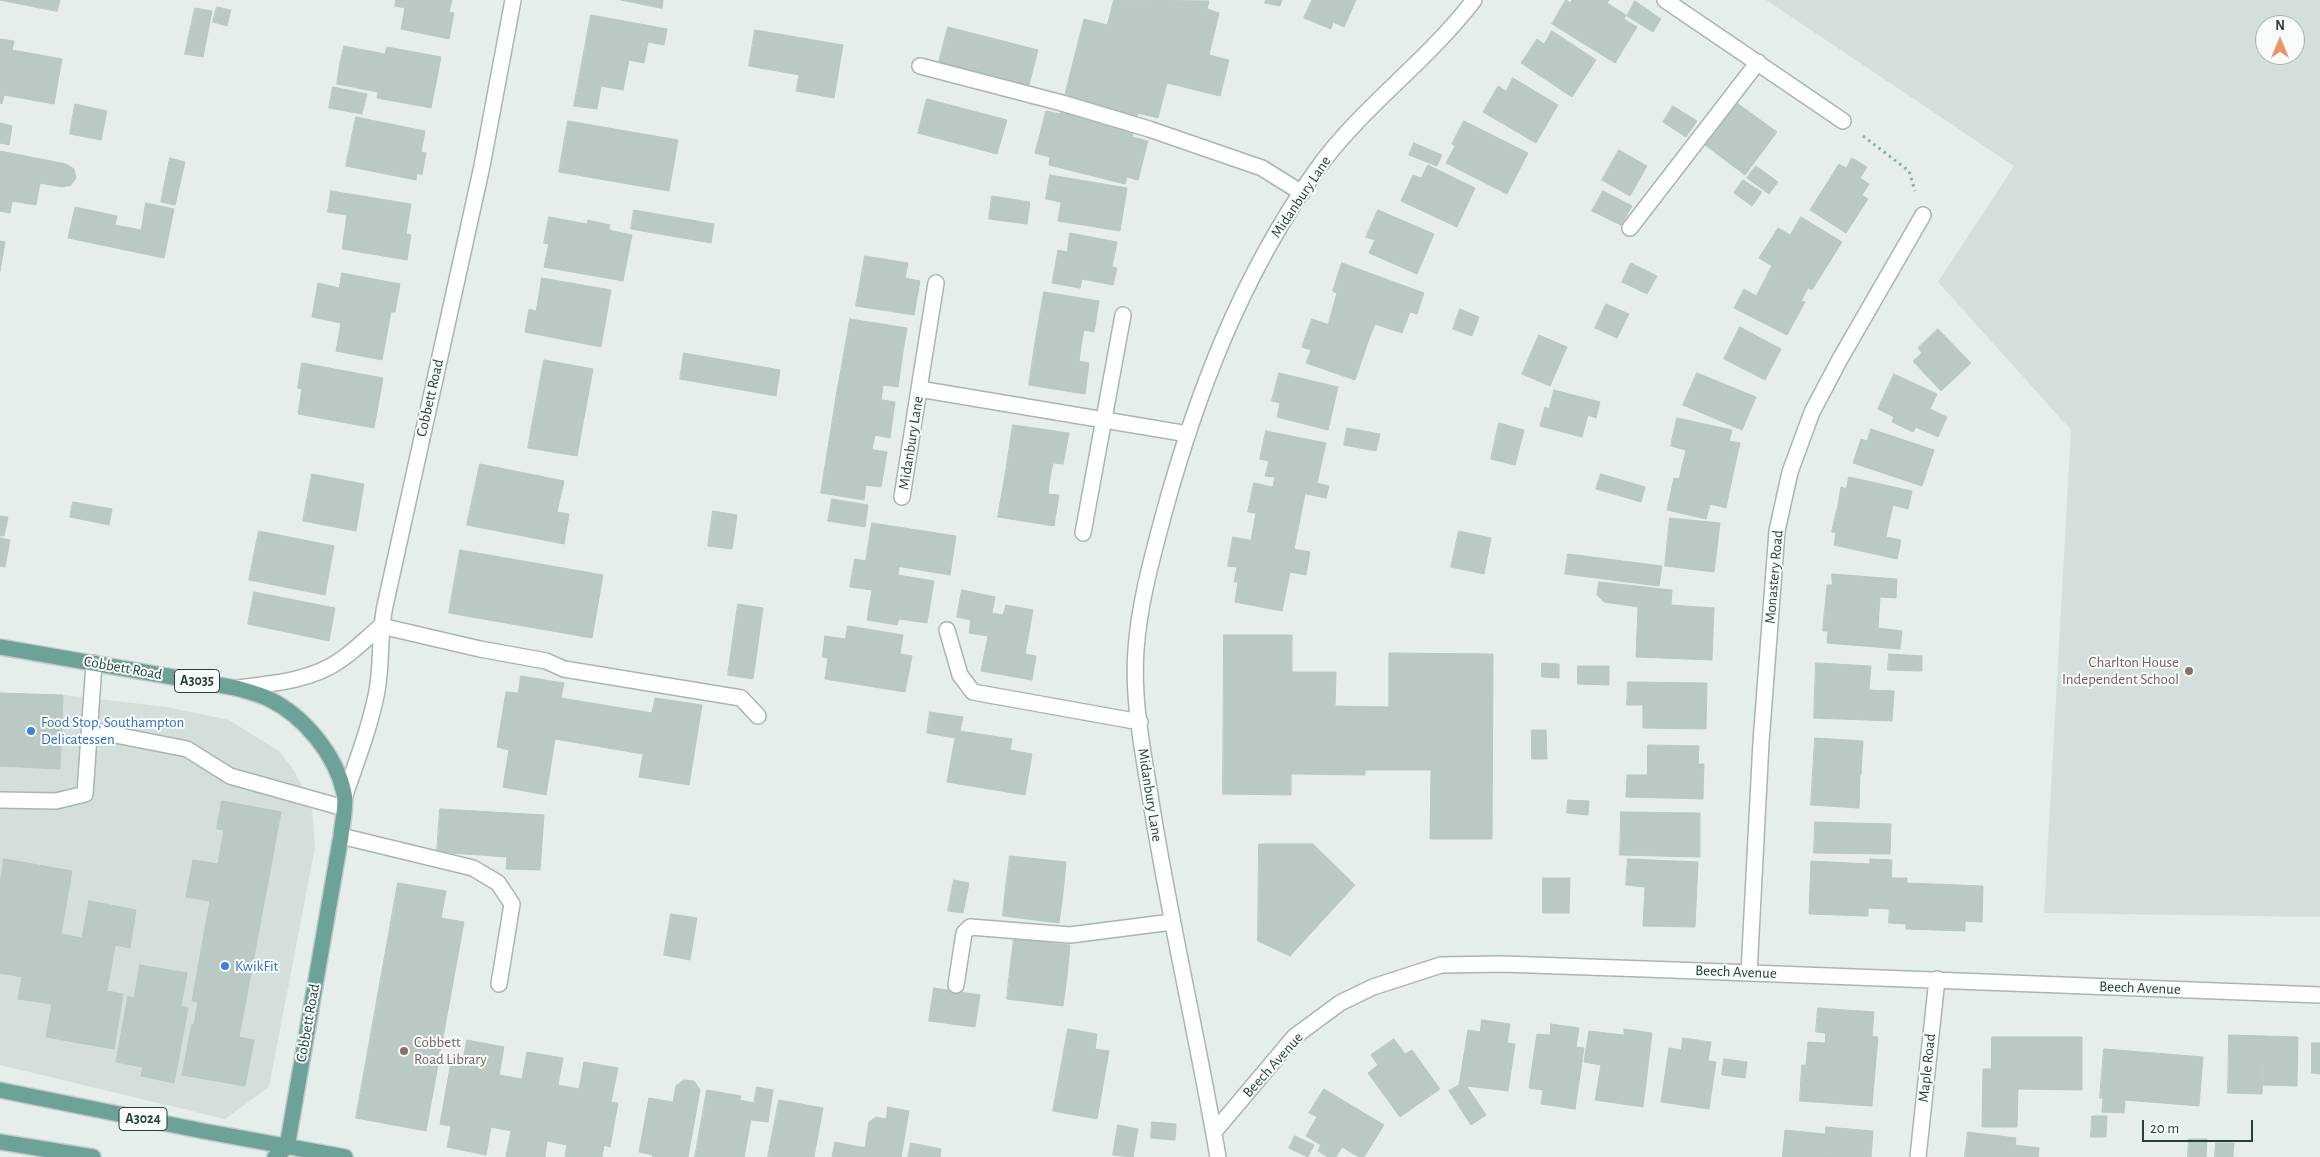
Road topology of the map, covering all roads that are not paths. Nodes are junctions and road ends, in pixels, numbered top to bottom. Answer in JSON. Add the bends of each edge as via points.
{"nodes":[{"id":1,"x":513,"y":0,"type":"edge"},
{"id":2,"x":1474,"y":0,"type":"edge"},
{"id":3,"x":1665,"y":0,"type":"edge"},
{"id":4,"x":1758,"y":62,"type":"junction"},
{"id":5,"x":920,"y":66,"type":"dead end"},
{"id":6,"x":1843,"y":121,"type":"road end"},
{"id":7,"x":1302,"y":193,"type":"junction"},
{"id":8,"x":1923,"y":215,"type":"road end"},
{"id":9,"x":1630,"y":228,"type":"dead end"},
{"id":10,"x":936,"y":283,"type":"dead end"},
{"id":11,"x":1123,"y":316,"type":"dead end"},
{"id":12,"x":920,"y":389,"type":"junction"},
{"id":13,"x":1104,"y":420,"type":"junction"},
{"id":14,"x":1188,"y":434,"type":"junction"},
{"id":15,"x":902,"y":497,"type":"dead end"},
{"id":16,"x":1083,"y":533,"type":"dead end"},
{"id":17,"x":381,"y":626,"type":"junction"},
{"id":18,"x":947,"y":630,"type":"dead end"},
{"id":19,"x":0,"y":647,"type":"edge"},
{"id":20,"x":94,"y":663,"type":"junction"},
{"id":21,"x":236,"y":688,"type":"junction"},
{"id":22,"x":758,"y":716,"type":"dead end"},
{"id":23,"x":1140,"y":722,"type":"junction"},
{"id":24,"x":90,"y":730,"type":"junction"},
{"id":25,"x":0,"y":800,"type":"edge"},
{"id":26,"x":344,"y":801,"type":"junction"},
{"id":27,"x":341,"y":836,"type":"junction"},
{"id":28,"x":1172,"y":922,"type":"junction"},
{"id":29,"x":1749,"y":973,"type":"junction"},
{"id":30,"x":1937,"y":979,"type":"junction"},
{"id":31,"x":499,"y":984,"type":"dead end"},
{"id":32,"x":956,"y":985,"type":"dead end"},
{"id":33,"x":2320,"y":995,"type":"edge"},
{"id":34,"x":0,"y":1090,"type":"edge"},
{"id":35,"x":1214,"y":1132,"type":"junction"},
{"id":36,"x":0,"y":1142,"type":"edge"},
{"id":37,"x":287,"y":1147,"type":"junction"},
{"id":38,"x":93,"y":1157,"type":"edge"},
{"id":39,"x":276,"y":1157,"type":"edge"},
{"id":40,"x":345,"y":1157,"type":"edge"},
{"id":41,"x":1218,"y":1157,"type":"edge"},
{"id":42,"x":1918,"y":1157,"type":"edge"}],
"edges":[{"from":1,"to":17,"type":"street","name":"Cobbett Road","via":[[482,166]]},
{"from":2,"to":7,"type":"street","name":"Midanbury Lane","via":[[1448,32],[1370,108],[1315,172]]},
{"from":3,"to":4,"type":"street"},
{"from":4,"to":6,"type":"street"},
{"from":4,"to":9,"type":"street"},
{"from":5,"to":7,"type":"street","via":[[1149,129],[1262,168]]},
{"from":7,"to":14,"type":"street","name":"Midanbury Lane","via":[[1252,274],[1218,350]]},
{"from":8,"to":29,"type":"street","name":"Monastery Road","via":[[1812,412],[1790,472],[1777,531],[1761,742]]},
{"from":10,"to":12,"type":"street","name":"Midanbury Lane"},
{"from":11,"to":13,"type":"street"},
{"from":12,"to":13,"type":"street","name":"Midanbury Lane"},
{"from":12,"to":15,"type":"street","name":"Midanbury Lane"},
{"from":13,"to":14,"type":"street","name":"Midanbury Lane"},
{"from":13,"to":16,"type":"street"},
{"from":14,"to":23,"type":"street","name":"Midanbury Lane","via":[[1152,559],[1143,603],[1136,651]]},
{"from":17,"to":21,"type":"street","via":[[342,659],[322,670],[299,678]]},
{"from":17,"to":22,"type":"street","via":[[546,661],[564,669],[741,698]]},
{"from":17,"to":26,"type":"street","name":"Cobbett Road","via":[[377,688],[371,718]]},
{"from":18,"to":23,"type":"street","via":[[960,675],[973,692]]},
{"from":19,"to":20,"type":"main road","name":"Cobbett Road","number":"A3035"},
{"from":20,"to":21,"type":"main road","name":"Cobbett Road","number":"A3035"},
{"from":20,"to":24,"type":"street"},
{"from":21,"to":26,"type":"main road","name":"Cobbett Road","number":"A3035","via":[[268,698],[308,730],[324,748]]},
{"from":23,"to":28,"type":"street","name":"Midanbury Lane"},
{"from":24,"to":25,"type":"street","via":[[85,794],[56,802]]},
{"from":24,"to":26,"type":"street","via":[[186,749],[230,776]]},
{"from":26,"to":27,"type":"main road","name":"Cobbett Road"},
{"from":27,"to":31,"type":"street","via":[[473,868],[498,883],[512,904]]},
{"from":27,"to":37,"type":"main road","name":"Cobbett Road"},
{"from":28,"to":32,"type":"street","via":[[1070,935],[970,928],[964,933]]},
{"from":28,"to":35,"type":"street","name":"Midanbury Lane"},
{"from":29,"to":30,"type":"street","name":"Beech Avenue"},
{"from":29,"to":35,"type":"street","name":"Beech Avenue","via":[[1504,964],[1441,965],[1373,987],[1348,999],[1294,1037]]},
{"from":30,"to":33,"type":"street","name":"Beech Avenue"},
{"from":30,"to":42,"type":"street","name":"Maple Road"},
{"from":34,"to":37,"type":"main road","number":"A3024"},
{"from":35,"to":41,"type":"street","name":"Midanbury Lane"},
{"from":36,"to":38,"type":"main road"},
{"from":37,"to":39,"type":"main road"},
{"from":37,"to":40,"type":"main road","number":"A3024"}]}
